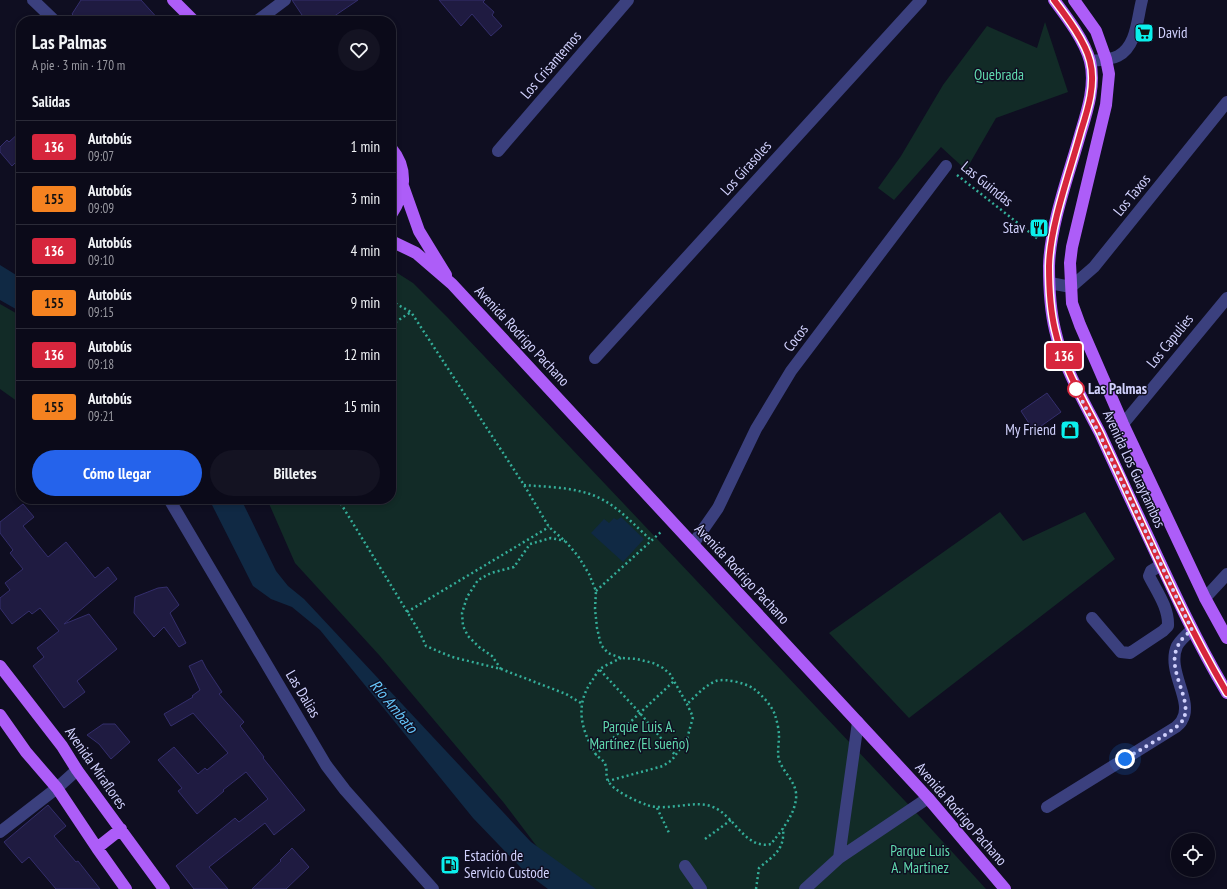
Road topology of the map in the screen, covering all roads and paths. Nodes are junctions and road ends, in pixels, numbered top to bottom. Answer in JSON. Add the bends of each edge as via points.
{"nodes":[{"id":1,"x":33,"y":0,"type":"edge"},
{"id":2,"x":173,"y":0,"type":"edge"},
{"id":3,"x":285,"y":0,"type":"edge"},
{"id":4,"x":628,"y":0,"type":"edge"},
{"id":5,"x":921,"y":0,"type":"edge"},
{"id":6,"x":1054,"y":0,"type":"edge"},
{"id":7,"x":1074,"y":0,"type":"edge"},
{"id":8,"x":1142,"y":0,"type":"edge"},
{"id":9,"x":50,"y":16,"type":"edge"},
{"id":10,"x":189,"y":16,"type":"edge"},
{"id":11,"x":264,"y":16,"type":"edge"},
{"id":12,"x":1106,"y":60,"type":"junction"},
{"id":13,"x":1090,"y":61,"type":"junction"},
{"id":14,"x":1227,"y":102,"type":"edge"},
{"id":15,"x":498,"y":151,"type":"dead end"},
{"id":16,"x":396,"y":154,"type":"edge"},
{"id":17,"x":946,"y":166,"type":"joint"},
{"id":18,"x":403,"y":186,"type":"junction"},
{"id":19,"x":396,"y":206,"type":"edge"},
{"id":20,"x":396,"y":243,"type":"edge"},
{"id":21,"x":1050,"y":250,"type":"junction"},
{"id":22,"x":1050,"y":283,"type":"junction"},
{"id":23,"x":452,"y":284,"type":"junction"},
{"id":24,"x":1071,"y":287,"type":"junction"},
{"id":25,"x":1227,"y":298,"type":"edge"},
{"id":26,"x":396,"y":303,"type":"edge"},
{"id":27,"x":412,"y":312,"type":"junction"},
{"id":28,"x":396,"y":321,"type":"edge"},
{"id":29,"x":594,"y":358,"type":"dead end"},
{"id":30,"x":1123,"y":424,"type":"junction"},
{"id":31,"x":524,"y":485,"type":"junction"},
{"id":32,"x":172,"y":504,"type":"edge"},
{"id":33,"x":341,"y":504,"type":"edge"},
{"id":34,"x":672,"y":523,"type":"junction"},
{"id":35,"x":549,"y":527,"type":"junction"},
{"id":36,"x":651,"y":540,"type":"junction"},
{"id":37,"x":566,"y":542,"type":"junction"},
{"id":38,"x":694,"y":544,"type":"junction"},
{"id":39,"x":1161,"y":565,"type":"junction"},
{"id":40,"x":1227,"y":574,"type":"edge"},
{"id":41,"x":596,"y":591,"type":"junction"},
{"id":42,"x":1205,"y":598,"type":"junction"},
{"id":43,"x":407,"y":612,"type":"junction"},
{"id":44,"x":1092,"y":618,"type":"dead end"},
{"id":45,"x":1192,"y":630,"type":"junction"},
{"id":46,"x":1227,"y":638,"type":"edge"},
{"id":47,"x":621,"y":658,"type":"junction"},
{"id":48,"x":0,"y":666,"type":"edge"},
{"id":49,"x":501,"y":669,"type":"junction"},
{"id":50,"x":600,"y":670,"type":"junction"},
{"id":51,"x":674,"y":681,"type":"junction"},
{"id":52,"x":1227,"y":693,"type":"edge"},
{"id":53,"x":581,"y":703,"type":"junction"},
{"id":54,"x":687,"y":704,"type":"junction"},
{"id":55,"x":639,"y":712,"type":"junction"},
{"id":56,"x":0,"y":715,"type":"edge"},
{"id":57,"x":858,"y":722,"type":"junction"},
{"id":58,"x":595,"y":754,"type":"junction"},
{"id":59,"x":676,"y":756,"type":"junction"},
{"id":60,"x":77,"y":770,"type":"junction"},
{"id":61,"x":608,"y":781,"type":"junction"},
{"id":62,"x":57,"y":788,"type":"junction"},
{"id":63,"x":928,"y":798,"type":"junction"},
{"id":64,"x":1047,"y":807,"type":"dead end"},
{"id":65,"x":657,"y":808,"type":"junction"},
{"id":66,"x":731,"y":820,"type":"junction"},
{"id":67,"x":783,"y":827,"type":"junction"},
{"id":68,"x":120,"y":829,"type":"junction"},
{"id":69,"x":0,"y":832,"type":"edge"},
{"id":70,"x":670,"y":835,"type":"dead end"},
{"id":71,"x":705,"y":839,"type":"dead end"},
{"id":72,"x":97,"y":848,"type":"junction"},
{"id":73,"x":840,"y":858,"type":"junction"},
{"id":74,"x":685,"y":866,"type":"dead end"},
{"id":75,"x":126,"y":889,"type":"edge"},
{"id":76,"x":164,"y":889,"type":"edge"},
{"id":77,"x":433,"y":889,"type":"edge"},
{"id":78,"x":701,"y":889,"type":"edge"},
{"id":79,"x":756,"y":889,"type":"edge"},
{"id":80,"x":805,"y":889,"type":"edge"},
{"id":81,"x":1006,"y":889,"type":"edge"}],
"edges":[{"from":1,"to":9,"type":"street"},
{"from":2,"to":10,"type":"main road"},
{"from":3,"to":11,"type":"street"},
{"from":4,"to":15,"type":"street","name":"Los Crisantemos"},
{"from":5,"to":29,"type":"street","name":"Los Girasoles"},
{"from":6,"to":13,"type":"main road","name":"Avenida Los Guaytambos","via":[[1081,40]]},
{"from":7,"to":12,"type":"main road","name":"Avenida Los Guaytambos","via":[[1096,31]]},
{"from":8,"to":12,"type":"street","via":[[1133,40],[1118,56]]},
{"from":12,"to":13,"type":"street"},
{"from":12,"to":24,"type":"main road","name":"Avenida Los Guaytambos","via":[[1106,106],[1072,247]]},
{"from":13,"to":21,"type":"main road","name":"Avenida Los Guaytambos","via":[[1089,103]]},
{"from":14,"to":24,"type":"street","name":"Los Taxos","via":[[1094,266]]},
{"from":16,"to":18,"type":"main road","via":[[402,169]]},
{"from":17,"to":21,"type":"path","name":"Las Guindas"},
{"from":17,"to":38,"type":"street","name":"Cocos","via":[[791,371],[756,429],[718,508]]},
{"from":18,"to":19,"type":"main road"},
{"from":18,"to":23,"type":"main road","name":"Avenida Rodrigo Pachano","via":[[419,231]]},
{"from":20,"to":23,"type":"main road","name":"Avenida Rodrigo Pachano","via":[[416,253]]},
{"from":21,"to":22,"type":"main road","name":"Avenida Los Guaytambos"},
{"from":22,"to":24,"type":"street"},
{"from":22,"to":39,"type":"main road","name":"Avenida Los Guaytambos","via":[[1055,332],[1076,389]]},
{"from":23,"to":34,"type":"main road","name":"Avenida Rodrigo Pachano"},
{"from":24,"to":30,"type":"main road","name":"Avenida Los Guaytambos","via":[[1072,303],[1080,325]]},
{"from":25,"to":30,"type":"street","name":"Los Capulies"},
{"from":26,"to":27,"type":"path"},
{"from":27,"to":28,"type":"path"},
{"from":27,"to":31,"type":"path"},
{"from":30,"to":42,"type":"main road","name":"Avenida Los Guaytambos"},
{"from":31,"to":35,"type":"path"},
{"from":31,"to":36,"type":"path","via":[[570,489],[595,496],[620,512]]},
{"from":32,"to":77,"type":"street","name":"Las Dalias","via":[[326,765]]},
{"from":33,"to":43,"type":"path"},
{"from":34,"to":36,"type":"path"},
{"from":34,"to":38,"type":"main road","name":"Avenida Rodrigo Pachano"},
{"from":35,"to":37,"type":"path"},
{"from":35,"to":43,"type":"path"},
{"from":36,"to":41,"type":"path"},
{"from":37,"to":41,"type":"path","via":[[586,568]]},
{"from":37,"to":49,"type":"path","via":[[551,538],[530,544],[514,567],[491,573],[478,580],[467,597],[462,613],[463,626],[468,636],[492,656]]},
{"from":38,"to":57,"type":"main road","name":"Avenida Rodrigo Pachano"},
{"from":39,"to":44,"type":"street","via":[[1149,576],[1169,618],[1168,626],[1163,631],[1130,652],[1121,652]]},
{"from":39,"to":45,"type":"main road","name":"Avenida Los Guaytambos"},
{"from":40,"to":42,"type":"street"},
{"from":41,"to":47,"type":"path","via":[[596,628],[601,645],[608,653]]},
{"from":42,"to":46,"type":"main road","name":"Avenida Los Guaytambos"},
{"from":43,"to":49,"type":"path","via":[[426,646],[452,657]]},
{"from":45,"to":52,"type":"main road","name":"Avenida Los Guaytambos"},
{"from":45,"to":64,"type":"street","via":[[1178,644],[1174,662],[1184,697],[1186,710],[1183,719],[1176,727]]},
{"from":47,"to":50,"type":"path"},
{"from":47,"to":51,"type":"path","via":[[654,663],[670,674]]},
{"from":48,"to":60,"type":"main road","name":"Avenida Miraflores","via":[[62,746]]},
{"from":49,"to":53,"type":"path","via":[[566,694]]},
{"from":50,"to":53,"type":"path"},
{"from":50,"to":55,"type":"path"},
{"from":51,"to":54,"type":"path"},
{"from":51,"to":55,"type":"path"},
{"from":53,"to":58,"type":"path","via":[[586,736]]},
{"from":54,"to":59,"type":"path","via":[[692,717],[687,739]]},
{"from":54,"to":67,"type":"path","via":[[708,685],[718,681],[734,682],[754,689],[767,702],[774,714],[779,735],[780,763],[795,786],[796,798],[792,813]]},
{"from":55,"to":58,"type":"path"},
{"from":55,"to":59,"type":"path"},
{"from":56,"to":62,"type":"main road","via":[[26,752]]},
{"from":57,"to":63,"type":"main road","name":"Avenida Rodrigo Pachano"},
{"from":57,"to":73,"type":"street"},
{"from":58,"to":61,"type":"path","via":[[605,764]]},
{"from":59,"to":61,"type":"path","via":[[663,766]]},
{"from":60,"to":62,"type":"street"},
{"from":60,"to":68,"type":"main road","name":"Avenida Miraflores"},
{"from":61,"to":65,"type":"path","via":[[626,796]]},
{"from":62,"to":69,"type":"street"},
{"from":62,"to":72,"type":"main road"},
{"from":63,"to":73,"type":"street"},
{"from":63,"to":81,"type":"main road","name":"Avenida Rodrigo Pachano"},
{"from":65,"to":66,"type":"path","via":[[696,804],[711,806]]},
{"from":65,"to":70,"type":"path"},
{"from":66,"to":67,"type":"path","via":[[745,836],[764,845],[771,844]]},
{"from":66,"to":71,"type":"path"},
{"from":67,"to":79,"type":"path","via":[[783,842],[780,849],[759,868]]},
{"from":68,"to":72,"type":"main road"},
{"from":68,"to":76,"type":"main road","name":"Avenida Miraflores"},
{"from":72,"to":75,"type":"main road"},
{"from":73,"to":80,"type":"street"},
{"from":74,"to":78,"type":"street"}]}
